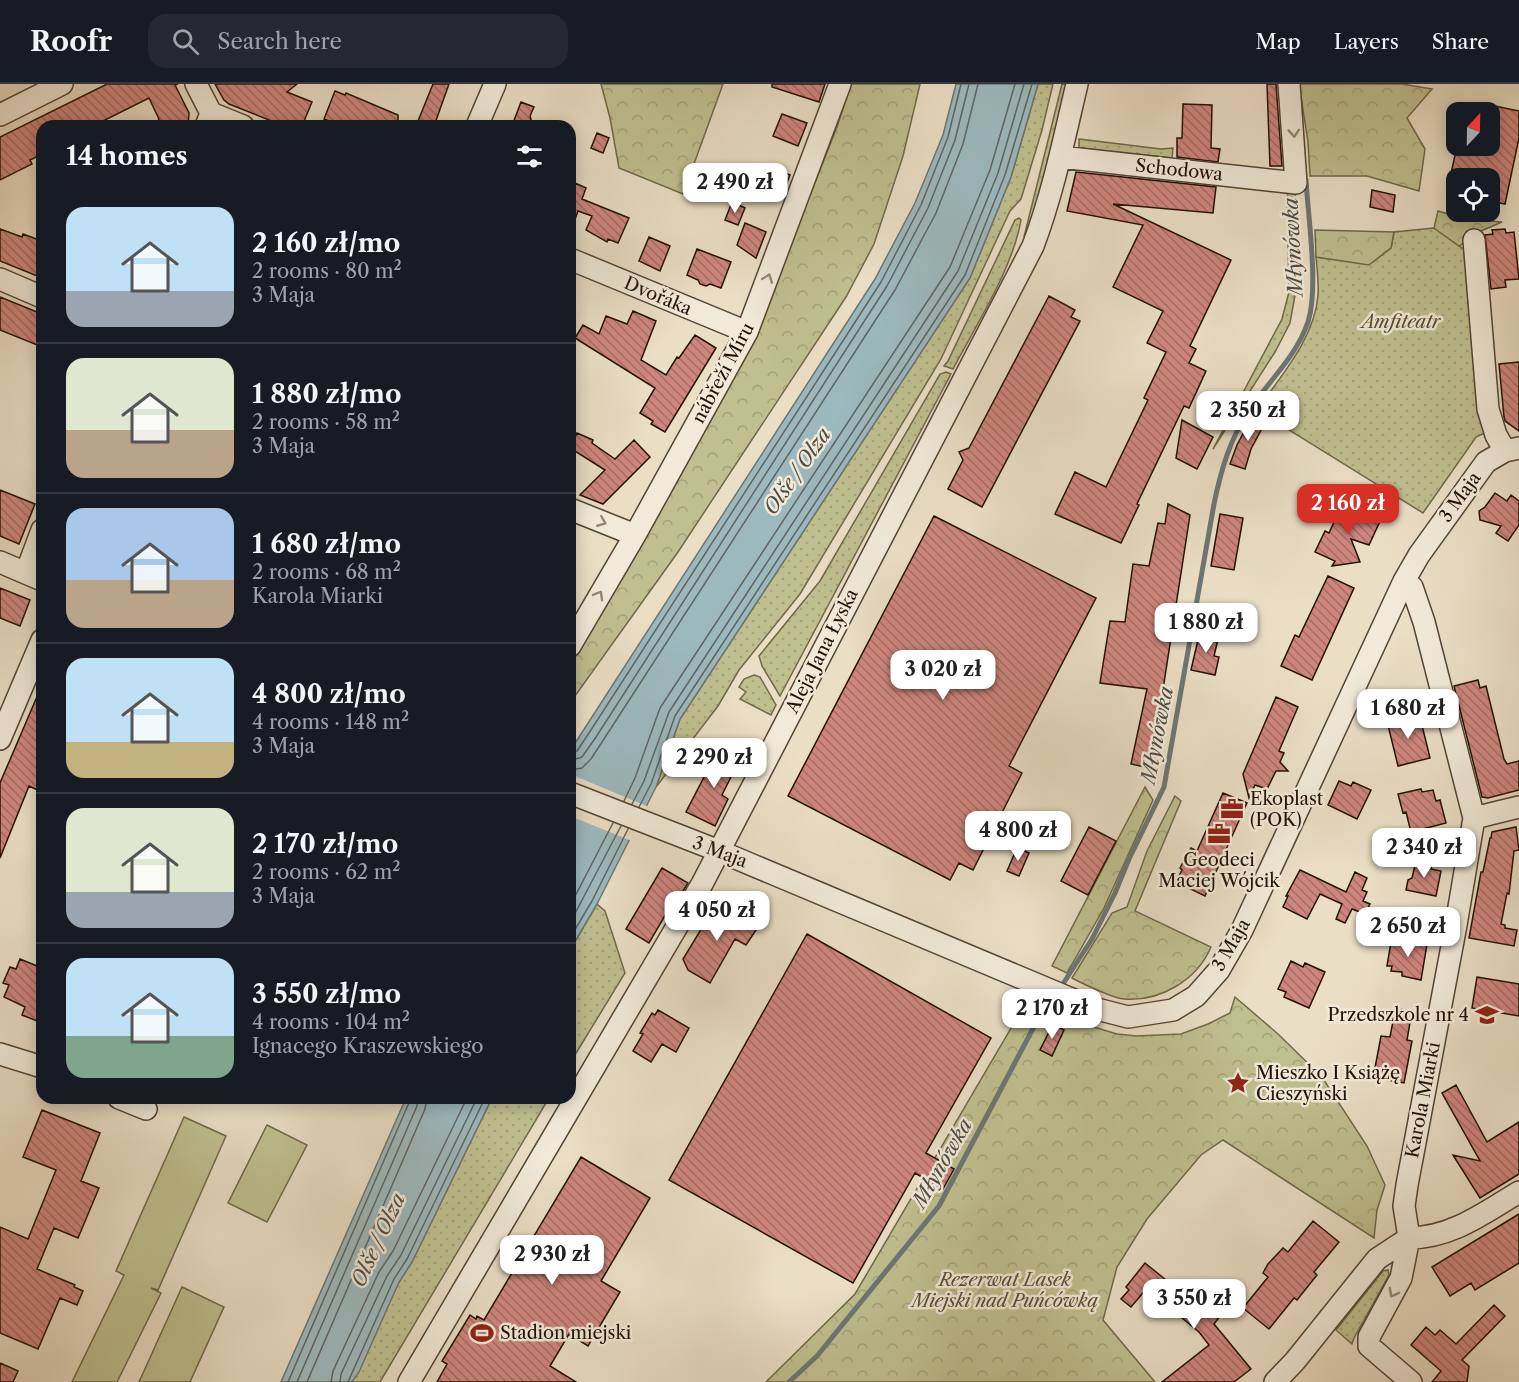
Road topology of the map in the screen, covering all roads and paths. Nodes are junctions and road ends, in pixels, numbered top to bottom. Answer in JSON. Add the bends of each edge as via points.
{"nodes":[{"id":1,"x":62,"y":84,"type":"edge"},
{"id":2,"x":196,"y":84,"type":"edge"},
{"id":3,"x":495,"y":84,"type":"edge"},
{"id":4,"x":840,"y":84,"type":"edge"},
{"id":5,"x":1077,"y":84,"type":"edge"},
{"id":6,"x":1289,"y":84,"type":"edge"},
{"id":7,"x":0,"y":115,"type":"edge"},
{"id":8,"x":209,"y":120,"type":"edge"},
{"id":9,"x":480,"y":120,"type":"edge"},
{"id":10,"x":1061,"y":157,"type":"junction"},
{"id":11,"x":1474,"y":240,"type":"dead end"},
{"id":12,"x":576,"y":261,"type":"edge"},
{"id":13,"x":0,"y":279,"type":"edge"},
{"id":14,"x":36,"y":294,"type":"edge"},
{"id":15,"x":747,"y":332,"type":"junction"},
{"id":16,"x":1512,"y":449,"type":"edge"},
{"id":17,"x":576,"y":511,"type":"edge"},
{"id":18,"x":635,"y":535,"type":"junction"},
{"id":19,"x":0,"y":562,"type":"edge"},
{"id":20,"x":34,"y":576,"type":"edge"},
{"id":21,"x":1404,"y":581,"type":"junction"},
{"id":22,"x":576,"y":636,"type":"edge"},
{"id":23,"x":36,"y":654,"type":"edge"},
{"id":24,"x":0,"y":739,"type":"edge"},
{"id":25,"x":576,"y":795,"type":"edge"},
{"id":26,"x":1519,"y":807,"type":"edge"},
{"id":27,"x":1474,"y":818,"type":"junction"},
{"id":28,"x":719,"y":850,"type":"junction"},
{"id":29,"x":0,"y":1054,"type":"edge"},
{"id":30,"x":36,"y":1065,"type":"edge"},
{"id":31,"x":576,"y":1098,"type":"edge"},
{"id":32,"x":134,"y":1104,"type":"edge"},
{"id":33,"x":572,"y":1104,"type":"edge"},
{"id":34,"x":146,"y":1109,"type":"dead end"},
{"id":35,"x":1519,"y":1192,"type":"edge"},
{"id":36,"x":1409,"y":1238,"type":"junction"},
{"id":37,"x":409,"y":1382,"type":"edge"},
{"id":38,"x":1275,"y":1382,"type":"edge"},
{"id":39,"x":1411,"y":1382,"type":"edge"}],
"edges":[{"from":1,"to":7,"type":"street"},
{"from":2,"to":8,"type":"street"},
{"from":3,"to":9,"type":"street"},
{"from":15,"to":4,"type":"street","name":"nábřeží Míru","one_way":true},
{"from":5,"to":10,"type":"street","name":"Aleja Jana Łyska"},
{"from":6,"to":10,"type":"street","name":"Schodowa","one_way":true,"via":[[1296,183]]},
{"from":10,"to":28,"type":"street","name":"Aleja Jana Łyska","via":[[1033,246]]},
{"from":11,"to":16,"type":"street","via":[[1488,409],[1496,435]]},
{"from":12,"to":15,"type":"street","name":"Dvořáka"},
{"from":13,"to":14,"type":"street"},
{"from":15,"to":18,"type":"street","name":"nábřeží Míru"},
{"from":16,"to":21,"type":"street","name":"3 Maja","via":[[1486,462],[1472,479]]},
{"from":17,"to":18,"type":"street","one_way":true},
{"from":22,"to":18,"type":"street","name":"nábřeží Míru","one_way":true},
{"from":19,"to":20,"type":"street"},
{"from":21,"to":27,"type":"street","name":"Karola Miarki","via":[[1412,587],[1424,622]]},
{"from":21,"to":28,"type":"street","name":"3 Maja","via":[[1242,930],[1219,970],[1196,996],[1173,1010],[1128,1017],[1093,1008]]},
{"from":23,"to":24,"type":"street"},
{"from":25,"to":28,"type":"street","name":"3 Maja"},
{"from":26,"to":27,"type":"street"},
{"from":27,"to":36,"type":"street","name":"Karola Miarki","via":[[1407,1185],[1404,1206]]},
{"from":28,"to":31,"type":"street","name":"Aleja Jana Łyska"},
{"from":29,"to":30,"type":"street"},
{"from":32,"to":34,"type":"street"},
{"from":33,"to":37,"type":"street","name":"Aleja Jana Łyska"},
{"from":35,"to":36,"type":"street","via":[[1461,1226],[1438,1235]]},
{"from":36,"to":38,"type":"street","via":[[1377,1259]]},
{"from":36,"to":39,"type":"street","one_way":true,"via":[[1401,1278],[1369,1337],[1369,1346]]}]}
